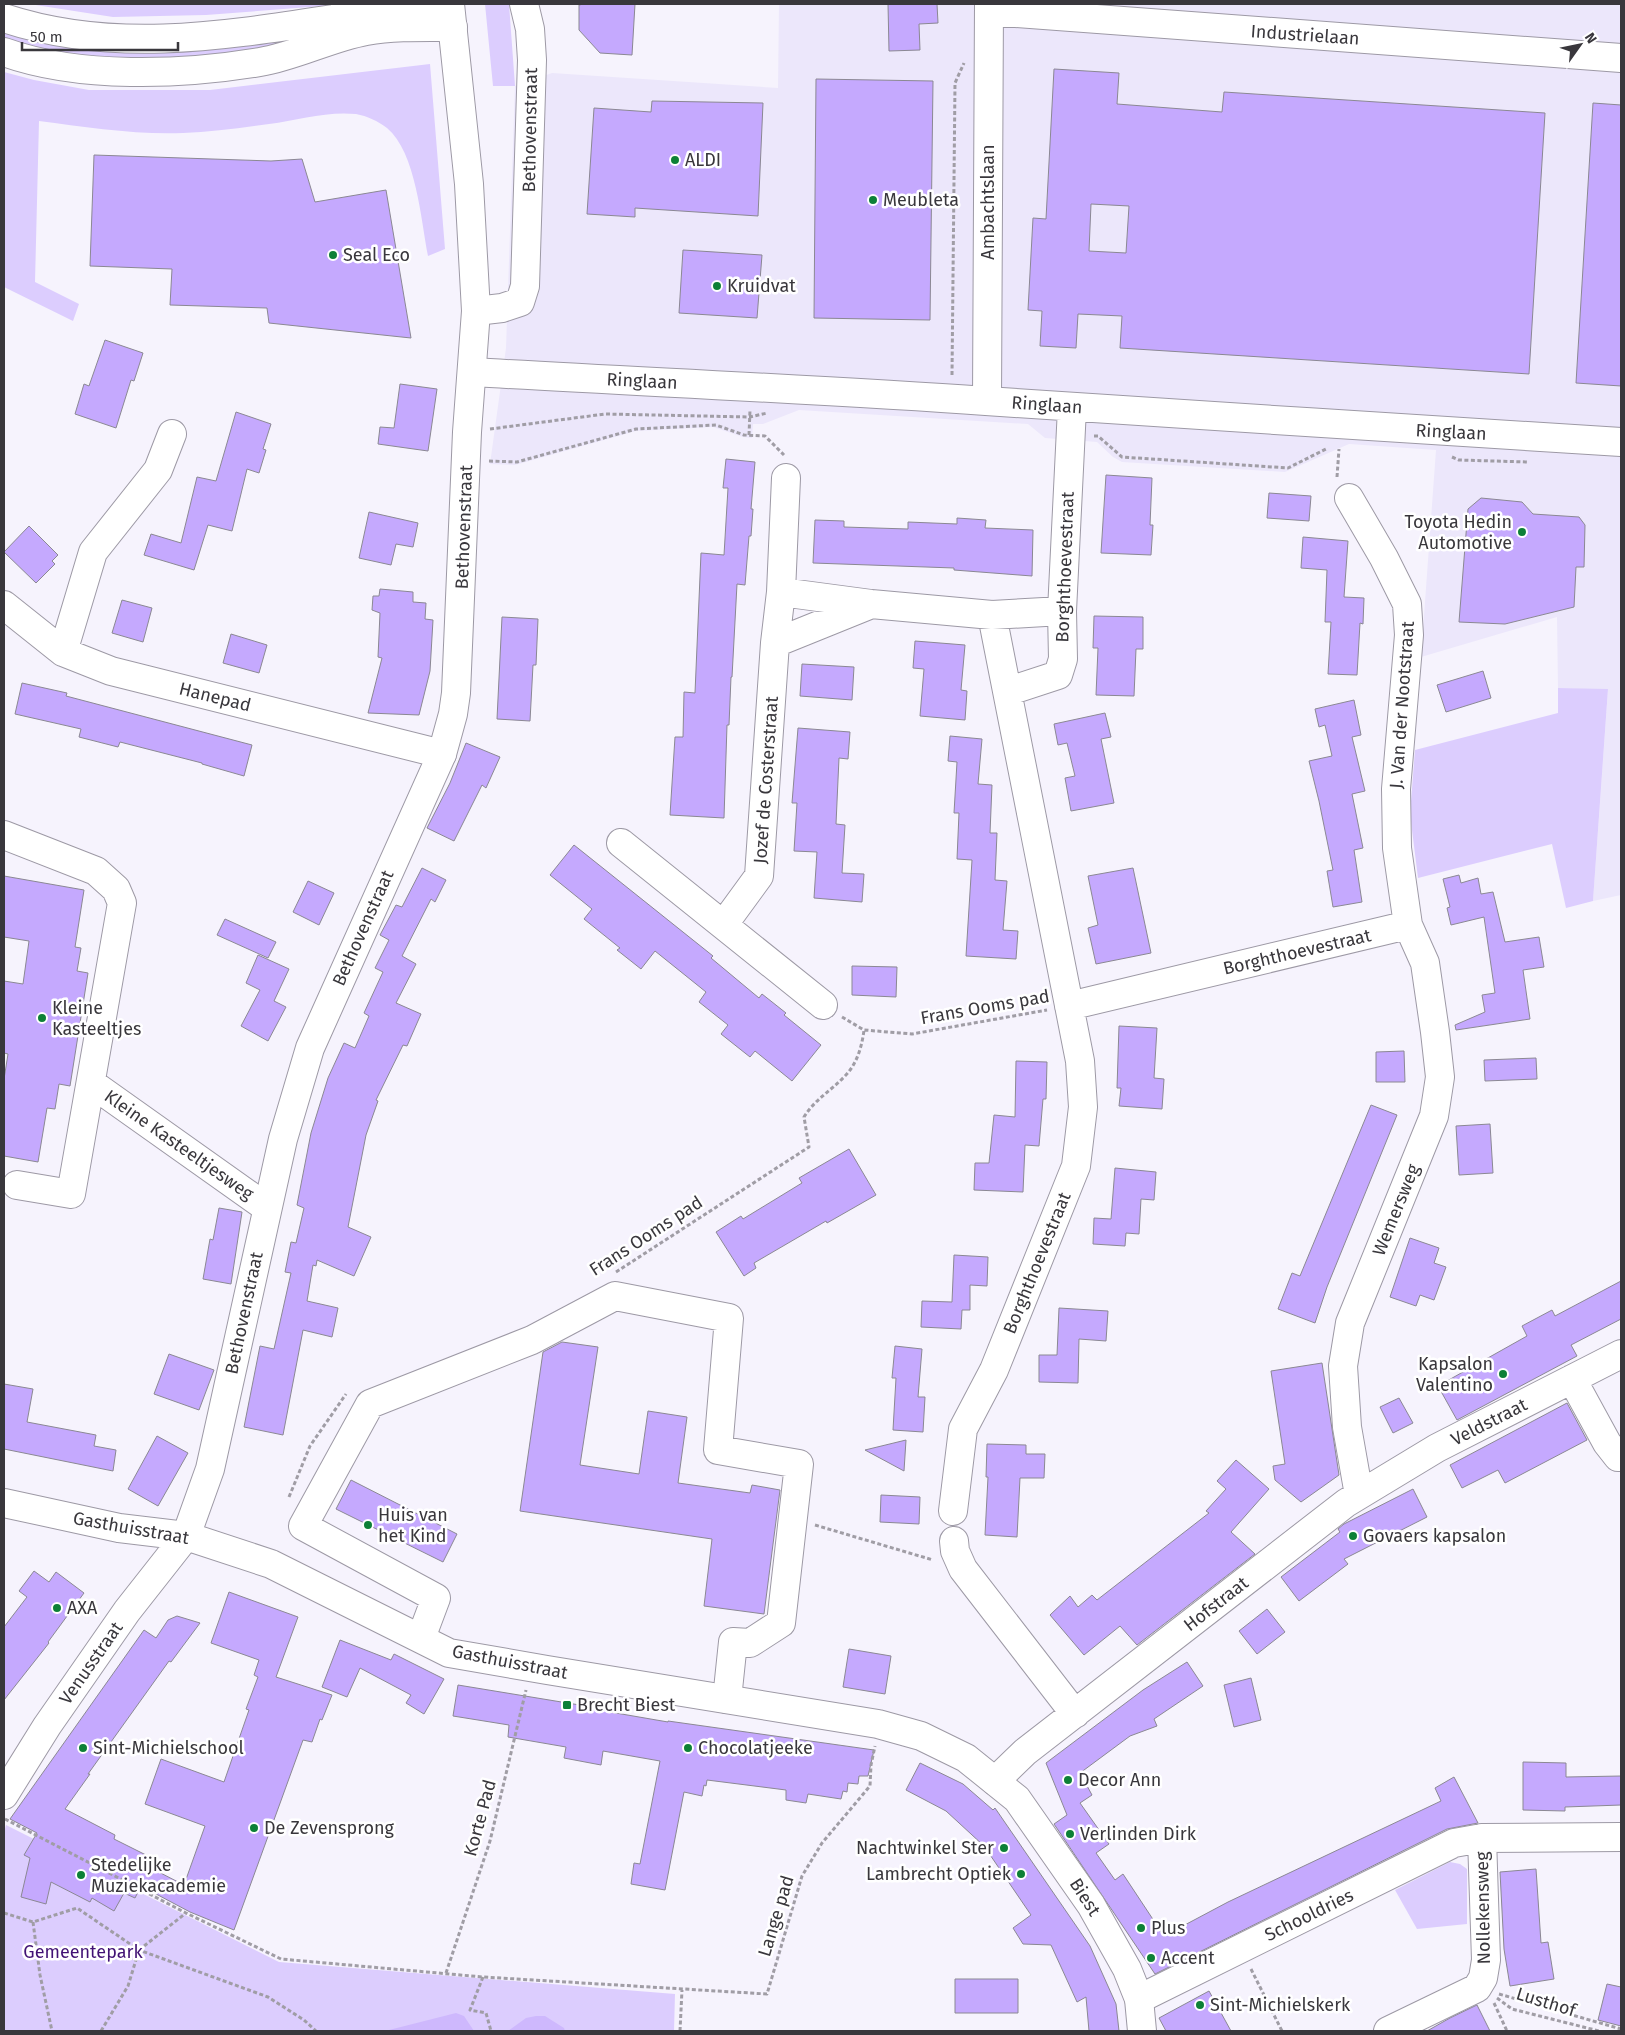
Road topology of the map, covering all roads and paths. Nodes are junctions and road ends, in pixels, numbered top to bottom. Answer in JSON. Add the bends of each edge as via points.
{"nodes":[{"id":1,"x":524,"y":4,"type":"edge"},
{"id":2,"x":989,"y":7,"type":"edge"},
{"id":3,"x":451,"y":12,"type":"edge"},
{"id":4,"x":4,"y":18,"type":"edge"},
{"id":5,"x":4,"y":52,"type":"edge"},
{"id":6,"x":1621,"y":58,"type":"edge"},
{"id":7,"x":965,"y":61,"type":"dead end"},
{"id":8,"x":476,"y":312,"type":"junction"},
{"id":9,"x":472,"y":372,"type":"junction"},
{"id":10,"x":951,"y":399,"type":"junction"},
{"id":11,"x":987,"y":401,"type":"junction"},
{"id":12,"x":775,"y":412,"type":"dead end"},
{"id":13,"x":1071,"y":421,"type":"junction"},
{"id":14,"x":467,"y":432,"type":"junction"},
{"id":15,"x":172,"y":434,"type":"dead end"},
{"id":16,"x":1339,"y":434,"type":"junction"},
{"id":17,"x":1621,"y":442,"type":"edge"},
{"id":18,"x":1446,"y":450,"type":"dead end"},
{"id":19,"x":466,"y":459,"type":"junction"},
{"id":20,"x":1537,"y":463,"type":"dead end"},
{"id":21,"x":786,"y":478,"type":"joint"},
{"id":22,"x":1349,"y":498,"type":"joint"},
{"id":23,"x":781,"y":592,"type":"junction"},
{"id":24,"x":871,"y":604,"type":"junction"},
{"id":25,"x":4,"y":605,"type":"edge"},
{"id":26,"x":1062,"y":611,"type":"junction"},
{"id":27,"x":992,"y":615,"type":"junction"},
{"id":28,"x":775,"y":643,"type":"junction"},
{"id":29,"x":63,"y":652,"type":"junction"},
{"id":30,"x":1008,"y":691,"type":"junction"},
{"id":31,"x":442,"y":754,"type":"junction"},
{"id":32,"x":4,"y":835,"type":"edge"},
{"id":33,"x":620,"y":843,"type":"dead end"},
{"id":34,"x":724,"y":924,"type":"junction"},
{"id":35,"x":1408,"y":925,"type":"junction"},
{"id":36,"x":823,"y":1004,"type":"dead end"},
{"id":37,"x":1069,"y":1006,"type":"junction"},
{"id":38,"x":91,"y":1083,"type":"junction"},
{"id":39,"x":17,"y":1185,"type":"dead end"},
{"id":40,"x":267,"y":1208,"type":"junction"},
{"id":41,"x":611,"y":1275,"type":"dead end"},
{"id":42,"x":1621,"y":1354,"type":"edge"},
{"id":43,"x":1572,"y":1379,"type":"junction"},
{"id":44,"x":350,"y":1390,"type":"dead end"},
{"id":45,"x":1621,"y":1457,"type":"edge"},
{"id":46,"x":1359,"y":1495,"type":"junction"},
{"id":47,"x":288,"y":1500,"type":"dead end"},
{"id":48,"x":4,"y":1503,"type":"edge"},
{"id":49,"x":952,"y":1511,"type":"dead end"},
{"id":50,"x":793,"y":1519,"type":"junction"},
{"id":51,"x":186,"y":1536,"type":"junction"},
{"id":52,"x":954,"y":1541,"type":"dead end"},
{"id":53,"x":963,"y":1569,"type":"junction"},
{"id":54,"x":421,"y":1638,"type":"junction"},
{"id":55,"x":531,"y":1668,"type":"junction"},
{"id":56,"x":727,"y":1698,"type":"junction"},
{"id":57,"x":1074,"y":1714,"type":"junction"},
{"id":58,"x":878,"y":1724,"type":"junction"},
{"id":59,"x":995,"y":1781,"type":"junction"},
{"id":60,"x":4,"y":1795,"type":"edge"},
{"id":61,"x":4,"y":1819,"type":"edge"},
{"id":62,"x":1621,"y":1837,"type":"edge"},
{"id":63,"x":1482,"y":1838,"type":"junction"},
{"id":64,"x":4,"y":1913,"type":"edge"},
{"id":65,"x":186,"y":1913,"type":"junction"},
{"id":66,"x":33,"y":1922,"type":"junction"},
{"id":67,"x":1241,"y":1949,"type":"junction"},
{"id":68,"x":139,"y":1950,"type":"junction"},
{"id":69,"x":446,"y":1973,"type":"junction"},
{"id":70,"x":483,"y":1977,"type":"junction"},
{"id":71,"x":682,"y":1990,"type":"junction"},
{"id":72,"x":1483,"y":1990,"type":"junction"},
{"id":73,"x":1139,"y":1999,"type":"junction"},
{"id":74,"x":1621,"y":2029,"type":"edge"},
{"id":75,"x":52,"y":2031,"type":"edge"},
{"id":76,"x":101,"y":2031,"type":"edge"},
{"id":77,"x":316,"y":2031,"type":"edge"},
{"id":78,"x":491,"y":2031,"type":"edge"},
{"id":79,"x":680,"y":2031,"type":"edge"},
{"id":80,"x":1142,"y":2031,"type":"edge"},
{"id":81,"x":1282,"y":2031,"type":"edge"},
{"id":82,"x":1388,"y":2031,"type":"edge"},
{"id":83,"x":1507,"y":2031,"type":"edge"},
{"id":84,"x":1599,"y":2031,"type":"edge"}],
"edges":[{"from":1,"to":8,"type":"street","name":"Bethovenstraat","via":[[532,60],[525,286],[520,302]]},
{"from":2,"to":6,"type":"street","name":"Industrielaan"},
{"from":2,"to":11,"type":"street","name":"Ambachtslaan"},
{"from":3,"to":4,"type":"street","via":[[336,19],[173,39],[77,35]]},
{"from":3,"to":5,"type":"street","via":[[406,28],[366,32],[261,62],[192,70],[101,70],[53,64]]},
{"from":3,"to":8,"type":"street","name":"Bethovenstraat","via":[[469,184]]},
{"from":7,"to":10,"type":"path","via":[[955,83]]},
{"from":8,"to":9,"type":"street","name":"Bethovenstraat"},
{"from":9,"to":10,"type":"street","name":"Ringlaan"},
{"from":9,"to":14,"type":"street","name":"Bethovenstraat"},
{"from":10,"to":11,"type":"street","name":"Ringlaan"},
{"from":11,"to":13,"type":"street","name":"Ringlaan"},
{"from":12,"to":14,"type":"path","via":[[750,417],[606,414]]},
{"from":13,"to":16,"type":"street","name":"Ringlaan"},
{"from":13,"to":16,"type":"path","via":[[1098,436],[1122,457],[1288,468]]},
{"from":13,"to":26,"type":"street","name":"Borghthoevestraat"},
{"from":14,"to":19,"type":"street","name":"Bethovenstraat"},
{"from":15,"to":29,"type":"street","via":[[158,470],[93,552]]},
{"from":16,"to":17,"type":"street","name":"Ringlaan"},
{"from":16,"to":22,"type":"path","via":[[1337,480]]},
{"from":18,"to":20,"type":"path","via":[[1459,460]]},
{"from":19,"to":21,"type":"path","via":[[516,462],[636,429],[716,425],[744,435],[764,436],[784,455]]},
{"from":19,"to":31,"type":"street","name":"Bethovenstraat","via":[[456,693]]},
{"from":21,"to":23,"type":"street","name":"Jozef de Costerstraat"},
{"from":22,"to":35,"type":"street","name":"J. Van der Nootstraat","via":[[1407,604],[1410,635],[1396,789],[1397,848]]},
{"from":23,"to":24,"type":"street"},
{"from":23,"to":28,"type":"street","name":"Jozef de Costerstraat"},
{"from":24,"to":27,"type":"street"},
{"from":24,"to":28,"type":"street"},
{"from":25,"to":29,"type":"street","name":"Hanepad"},
{"from":26,"to":27,"type":"street"},
{"from":26,"to":30,"type":"street","name":"Borghthoevestraat","via":[[1063,659],[1058,675]]},
{"from":27,"to":30,"type":"street","name":"Borghthoevestraat"},
{"from":28,"to":34,"type":"street","name":"Jozef de Costerstraat","via":[[759,876]]},
{"from":29,"to":31,"type":"street","name":"Hanepad","via":[[111,671]]},
{"from":30,"to":37,"type":"street","name":"Borghthoevestraat"},
{"from":31,"to":40,"type":"street","name":"Bethovenstraat","via":[[310,1048]]},
{"from":32,"to":38,"type":"street","name":"Kleine Kasteeltjesweg","via":[[96,871],[116,889],[122,903]]},
{"from":33,"to":34,"type":"street"},
{"from":34,"to":36,"type":"street"},
{"from":35,"to":37,"type":"street","name":"Borghthoevestraat"},
{"from":35,"to":46,"type":"street","name":"Wemersweg","via":[[1425,963],[1440,1077],[1434,1116],[1350,1323],[1343,1366],[1347,1427]]},
{"from":37,"to":41,"type":"path","name":"Frans Ooms pad","via":[[912,1034],[864,1030],[862,1048],[846,1075],[813,1102],[804,1117],[809,1147]]},
{"from":37,"to":49,"type":"street","name":"Borghthoevestraat","via":[[1080,1061],[1083,1107],[1076,1166],[994,1370],[963,1429]]},
{"from":38,"to":39,"type":"street","name":"Kleine Kasteeltjesweg","via":[[72,1194]]},
{"from":38,"to":40,"type":"street","name":"Kleine Kasteeltjesweg"},
{"from":40,"to":51,"type":"street","name":"Bethovenstraat","via":[[210,1470]]},
{"from":42,"to":43,"type":"street","name":"Veldstraat"},
{"from":43,"to":45,"type":"street","via":[[1607,1443]]},
{"from":43,"to":46,"type":"street","name":"Veldstraat","via":[[1437,1448]]},
{"from":44,"to":47,"type":"path","via":[[310,1446]]},
{"from":46,"to":57,"type":"street","name":"Hofstraat"},
{"from":48,"to":51,"type":"street","name":"Gasthuisstraat","via":[[119,1528]]},
{"from":50,"to":53,"type":"path"},
{"from":50,"to":54,"type":"street","via":[[799,1464],[718,1450],[729,1318],[614,1296],[532,1340],[370,1404],[303,1526],[436,1598]]},
{"from":50,"to":56,"type":"street","via":[[781,1623],[750,1643],[733,1642]]},
{"from":51,"to":54,"type":"street","name":"Gasthuisstraat","via":[[271,1564]]},
{"from":51,"to":60,"type":"street","name":"Venusstraat","via":[[122,1619],[47,1726]]},
{"from":52,"to":53,"type":"street","via":[[954,1550]]},
{"from":53,"to":57,"type":"street"},
{"from":54,"to":55,"type":"street","name":"Gasthuisstraat","via":[[449,1653]]},
{"from":55,"to":56,"type":"street","name":"Gasthuisstraat"},
{"from":55,"to":69,"type":"path","name":"Korte Pad","via":[[490,1841]]},
{"from":56,"to":58,"type":"street","name":"Gasthuisstraat"},
{"from":57,"to":59,"type":"street","name":"Hofstraat","via":[[1025,1752]]},
{"from":58,"to":59,"type":"street","name":"Gasthuisstraat","via":[[921,1736],[966,1758]]},
{"from":58,"to":71,"type":"path","name":"Lange pad","via":[[870,1786],[822,1843],[802,1876],[767,1994]]},
{"from":59,"to":73,"type":"street","name":"Biest","via":[[1017,1799],[1091,1905],[1127,1969]]},
{"from":61,"to":65,"type":"path"},
{"from":62,"to":63,"type":"street","name":"Nollekensweg"},
{"from":63,"to":67,"type":"street","name":"Schooldries","via":[[1454,1844]]},
{"from":63,"to":72,"type":"street","name":"Nollekensweg","via":[[1486,1960]]},
{"from":64,"to":66,"type":"path"},
{"from":65,"to":68,"type":"path"},
{"from":65,"to":69,"type":"path","via":[[281,1959]]},
{"from":66,"to":68,"type":"path","via":[[77,1908]]},
{"from":66,"to":75,"type":"path"},
{"from":67,"to":73,"type":"street","name":"Schooldries"},
{"from":67,"to":81,"type":"path"},
{"from":68,"to":76,"type":"path","via":[[128,1986]]},
{"from":68,"to":77,"type":"path","via":[[268,1997]]},
{"from":69,"to":70,"type":"path"},
{"from":70,"to":71,"type":"path"},
{"from":70,"to":78,"type":"path","via":[[470,2010],[486,2014]]},
{"from":71,"to":79,"type":"path"},
{"from":72,"to":74,"type":"path"},
{"from":72,"to":82,"type":"street","name":"Nollekensweg"},
{"from":72,"to":83,"type":"path"},
{"from":72,"to":84,"type":"path","name":"Lusthof","via":[[1512,2009]]},
{"from":73,"to":80,"type":"street","name":"Biest"}]}
